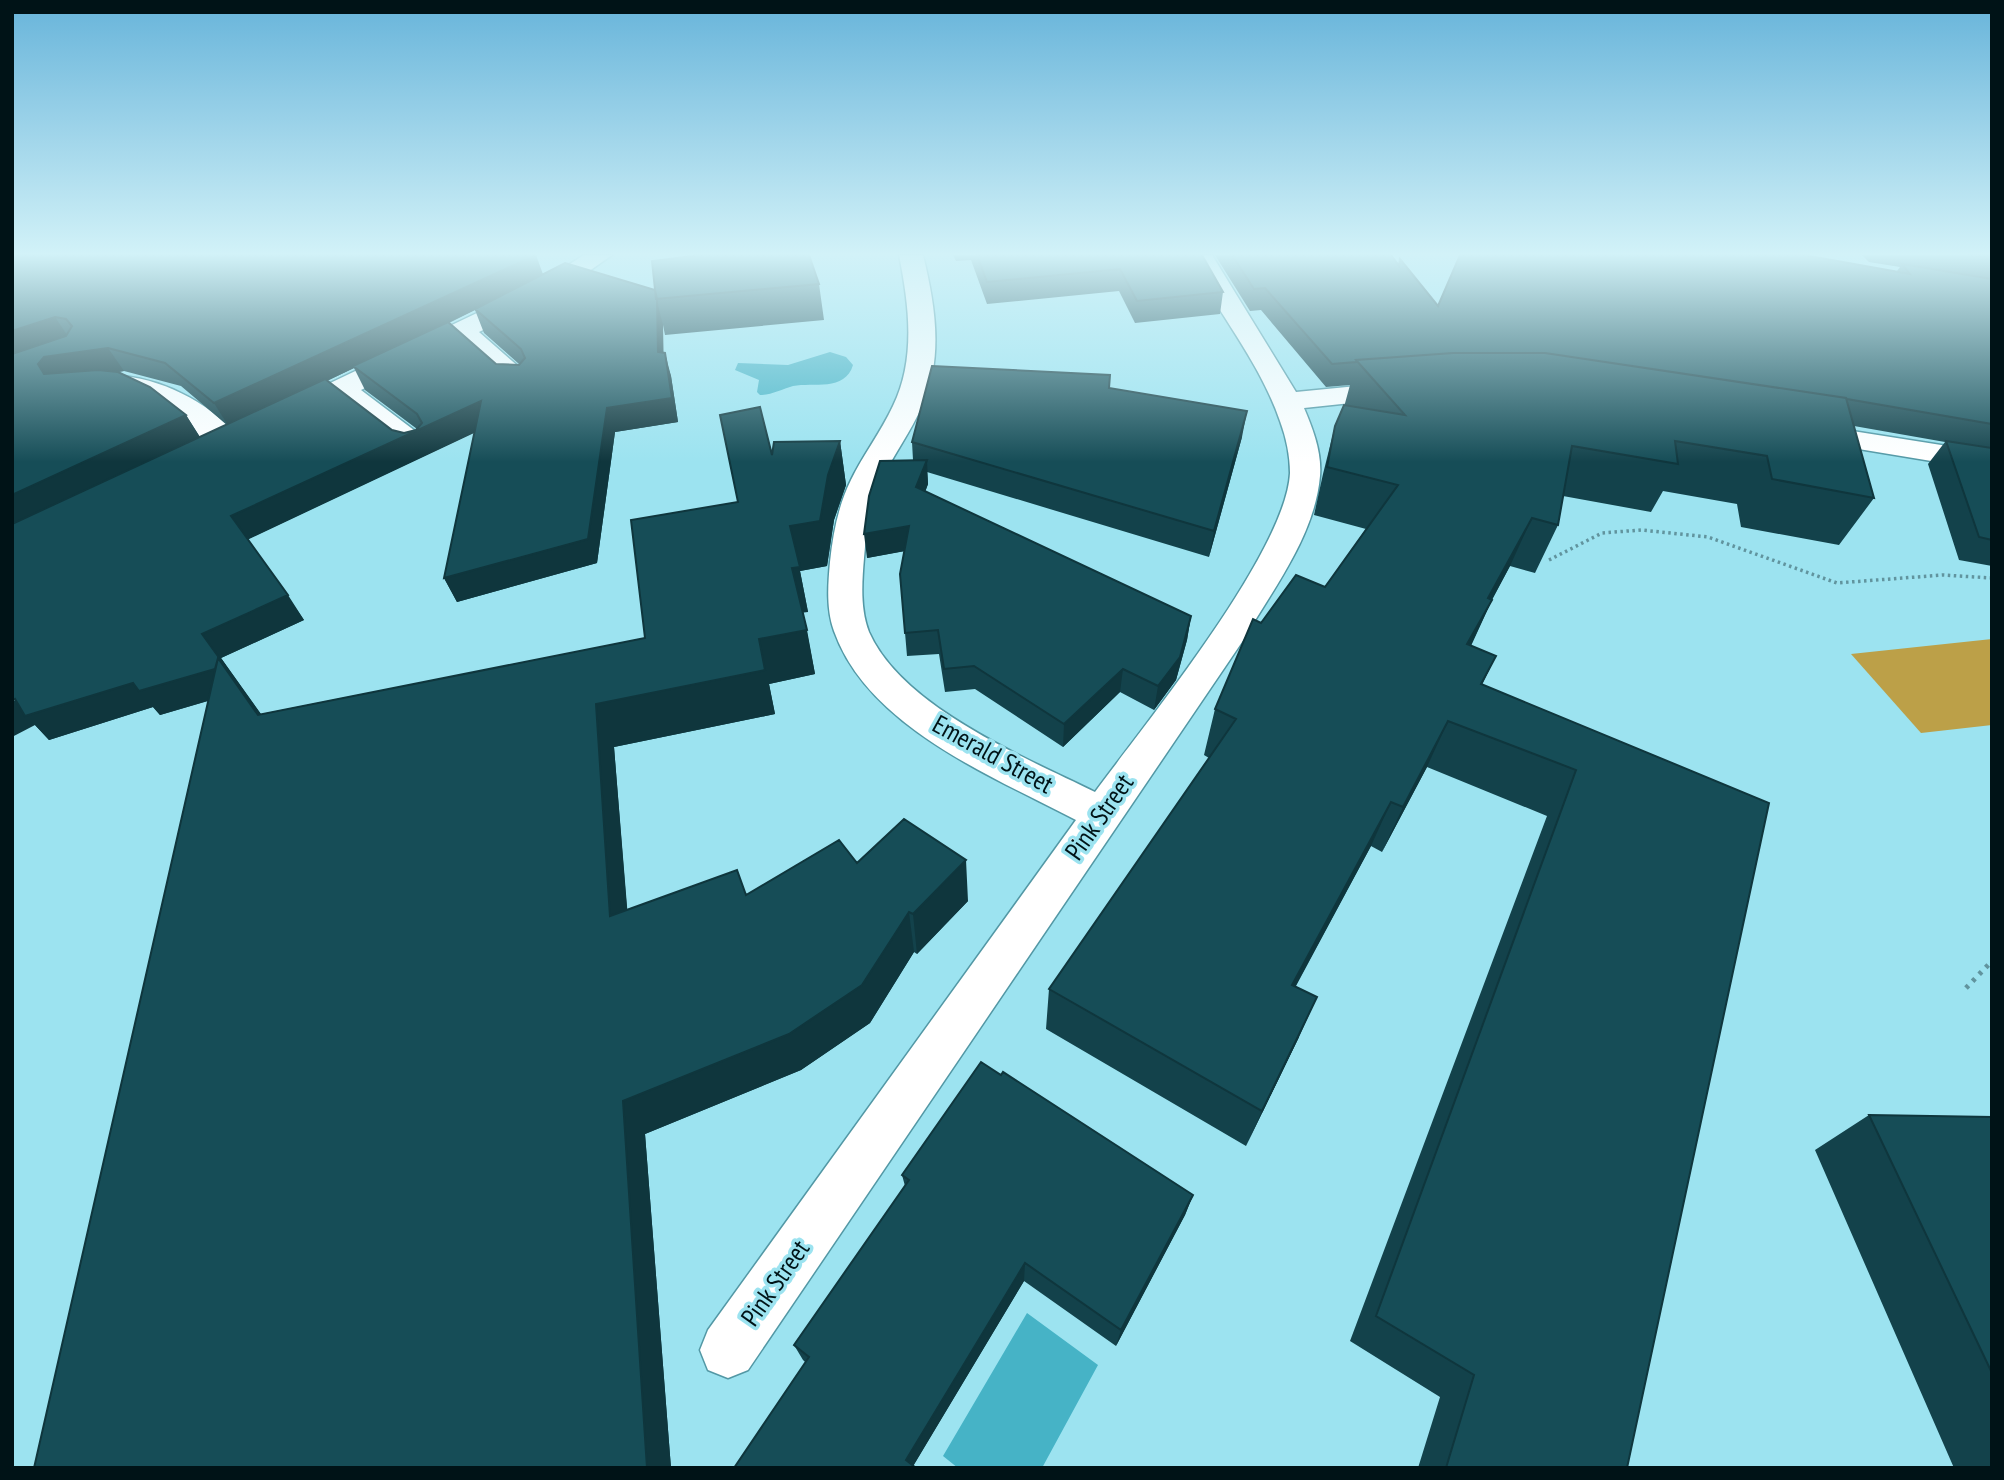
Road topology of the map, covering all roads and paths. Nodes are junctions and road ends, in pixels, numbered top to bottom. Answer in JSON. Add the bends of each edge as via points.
{"nodes":[{"id":1,"x":475,"y":324,"type":"edge"},
{"id":2,"x":921,"y":324,"type":"edge"},
{"id":3,"x":1242,"y":324,"type":"edge"},
{"id":4,"x":461,"y":331,"type":"junction"},
{"id":5,"x":517,"y":380,"type":"edge"},
{"id":6,"x":341,"y":388,"type":"junction"},
{"id":7,"x":1431,"y":388,"type":"edge"},
{"id":8,"x":72,"y":389,"type":"edge"},
{"id":9,"x":1288,"y":401,"type":"junction"},
{"id":10,"x":1776,"y":427,"type":"edge"},
{"id":11,"x":416,"y":446,"type":"edge"},
{"id":12,"x":1992,"y":462,"type":"edge"},
{"id":13,"x":1549,"y":560,"type":"edge"},
{"id":14,"x":1992,"y":578,"type":"edge"},
{"id":15,"x":1101,"y":814,"type":"junction"},
{"id":16,"x":1992,"y":961,"type":"edge"},
{"id":17,"x":1966,"y":988,"type":"dead end"},
{"id":18,"x":728,"y":1350,"type":"dead end"}],
"edges":[{"from":1,"to":4,"type":"street"},
{"from":2,"to":15,"type":"street","name":"Emerald Street","via":[[914,391],[859,495],[849,539],[845,592],[854,637],[883,682],[943,730]]},
{"from":3,"to":9,"type":"street","name":"Pink Street"},
{"from":4,"to":5,"type":"street"},
{"from":4,"to":6,"type":"street"},
{"from":6,"to":8,"type":"street","via":[[238,438],[170,395],[123,382]]},
{"from":6,"to":11,"type":"street"},
{"from":7,"to":9,"type":"street"},
{"from":9,"to":15,"type":"street","name":"Pink Street","via":[[1302,440],[1305,474],[1294,516],[1229,633]]},
{"from":10,"to":12,"type":"street"},
{"from":13,"to":14,"type":"path","via":[[1602,533],[1642,530],[1707,537],[1837,583],[1943,575]]},
{"from":15,"to":18,"type":"street","name":"Pink Street"},
{"from":16,"to":17,"type":"path"}]}
